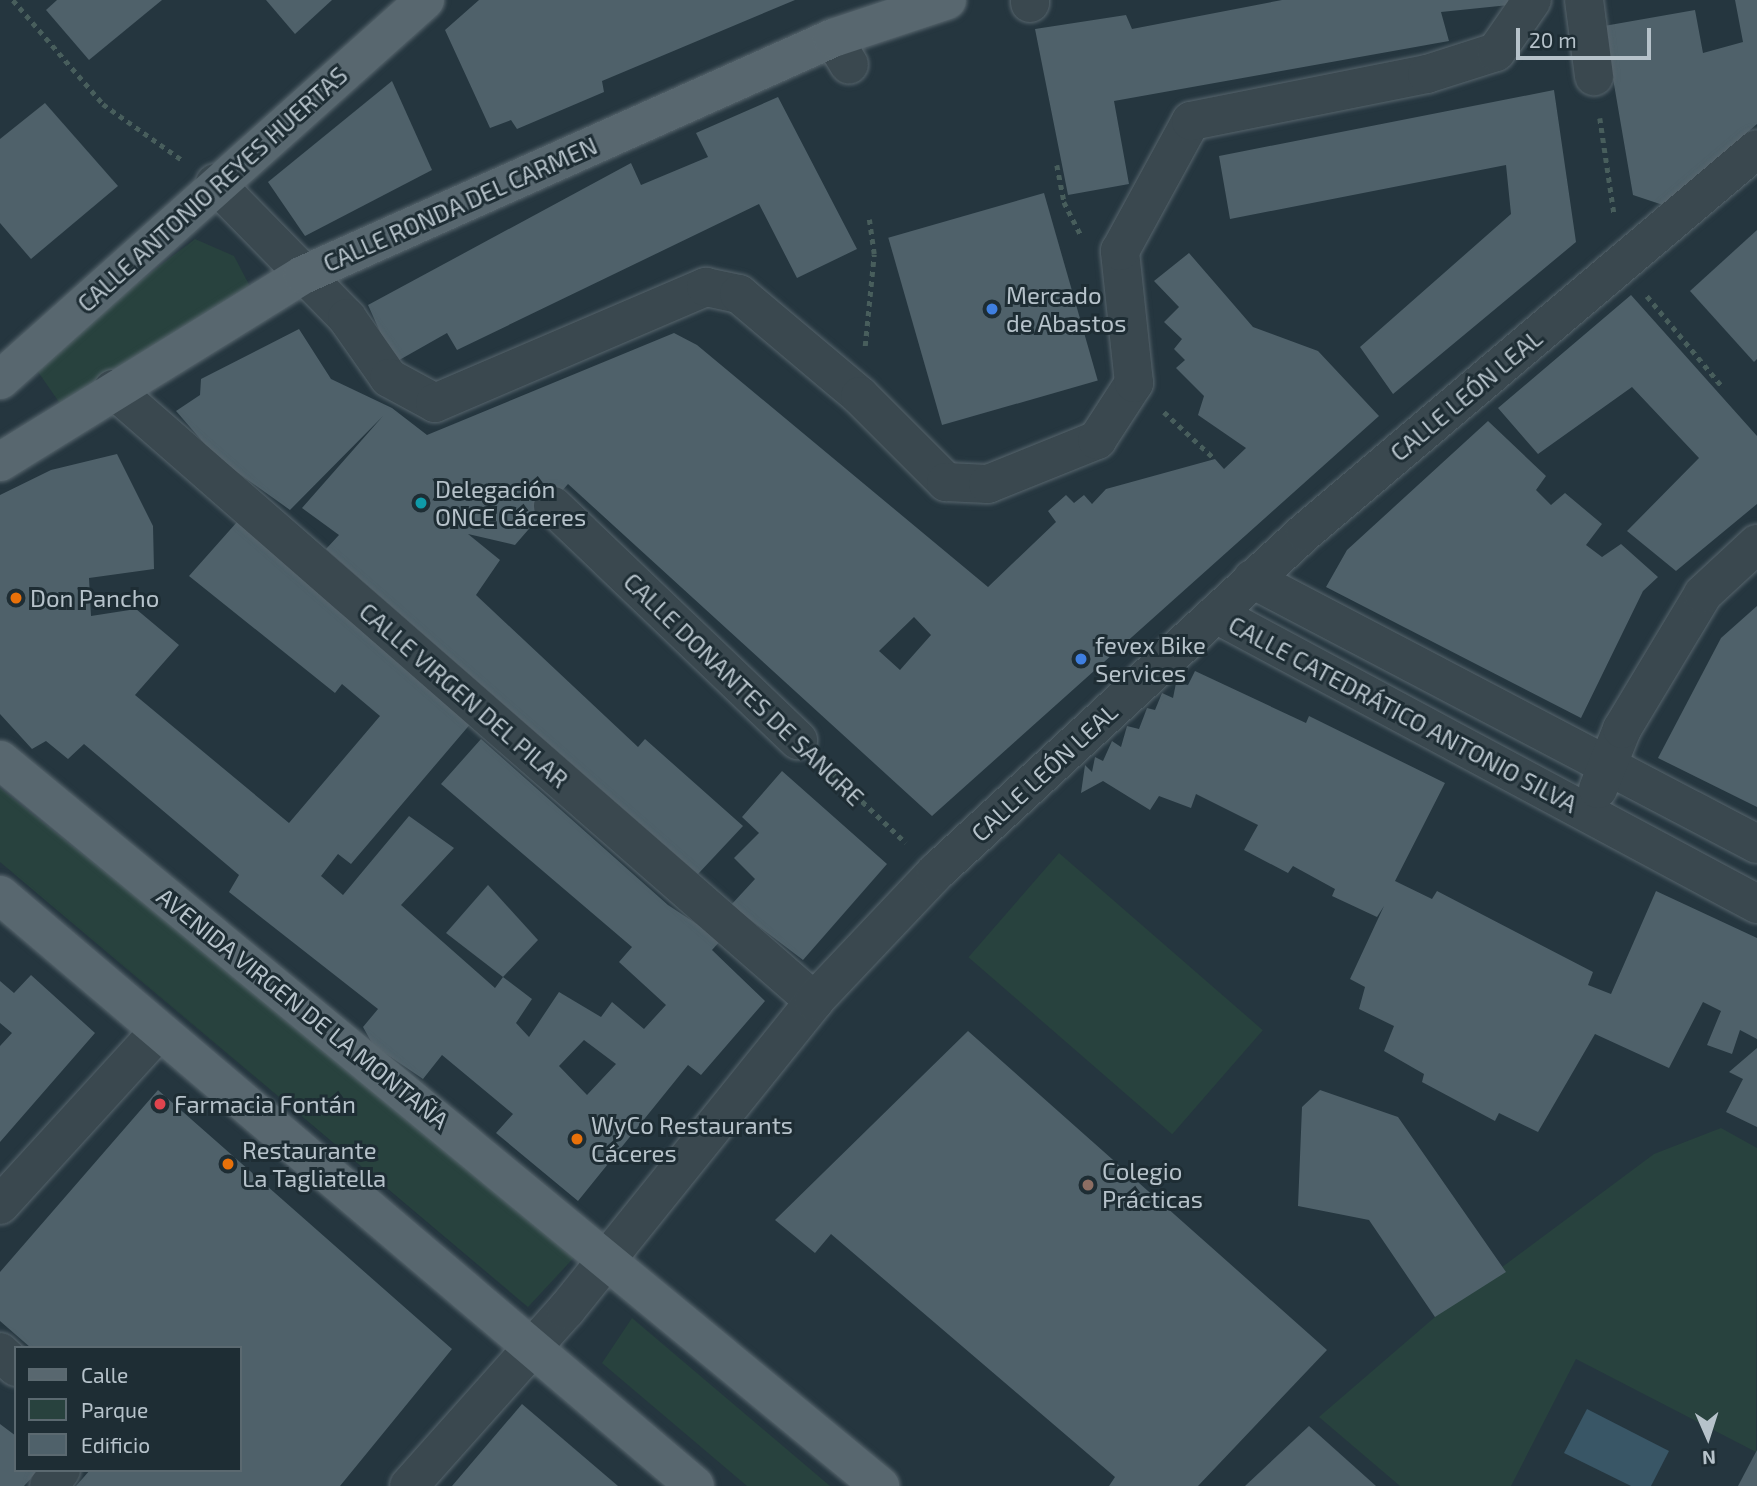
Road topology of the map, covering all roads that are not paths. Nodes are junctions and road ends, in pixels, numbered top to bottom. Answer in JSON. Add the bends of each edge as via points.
{"nodes":[{"id":1,"x":425,"y":0,"type":"edge"},
{"id":2,"x":947,"y":0,"type":"edge"},
{"id":3,"x":1532,"y":0,"type":"edge"},
{"id":4,"x":1584,"y":0,"type":"edge"},
{"id":5,"x":1594,"y":76,"type":"road end"},
{"id":6,"x":1757,"y":149,"type":"edge"},
{"id":7,"x":215,"y":183,"type":"junction"},
{"id":8,"x":303,"y":275,"type":"junction"},
{"id":9,"x":0,"y":380,"type":"edge"},
{"id":10,"x":113,"y":389,"type":"junction"},
{"id":11,"x":0,"y":462,"type":"edge"},
{"id":12,"x":552,"y":506,"type":"dead end"},
{"id":13,"x":1757,"y":544,"type":"edge"},
{"id":14,"x":1252,"y":579,"type":"junction"},
{"id":15,"x":1216,"y":614,"type":"junction"},
{"id":16,"x":798,"y":740,"type":"road end"},
{"id":17,"x":0,"y":760,"type":"edge"},
{"id":18,"x":1607,"y":764,"type":"junction"},
{"id":19,"x":1589,"y":814,"type":"junction"},
{"id":20,"x":1757,"y":844,"type":"edge"},
{"id":21,"x":0,"y":895,"type":"edge"},
{"id":22,"x":1757,"y":904,"type":"edge"},
{"id":23,"x":814,"y":1002,"type":"junction"},
{"id":24,"x":159,"y":1031,"type":"junction"},
{"id":25,"x":0,"y":1205,"type":"edge"},
{"id":26,"x":606,"y":1257,"type":"junction"},
{"id":27,"x":532,"y":1348,"type":"junction"},
{"id":28,"x":0,"y":1352,"type":"edge"},
{"id":29,"x":14,"y":1365,"type":"edge"},
{"id":30,"x":408,"y":1486,"type":"edge"},
{"id":31,"x":695,"y":1486,"type":"edge"},
{"id":32,"x":880,"y":1486,"type":"edge"}],
"edges":[{"from":1,"to":7,"type":"main road","name":"CALLE ANTONIO REYES HUERTAS"},
{"from":2,"to":8,"type":"main road","name":"CALLE RONDA DEL CARMEN","via":[[841,51]]},
{"from":3,"to":8,"type":"street","via":[[1496,51],[1427,74],[1191,121],[1120,251],[1134,383],[1097,440],[988,484],[946,482],[860,396],[739,294],[706,287],[435,403],[389,378],[347,318]]},
{"from":4,"to":5,"type":"street"},
{"from":6,"to":14,"type":"street","name":"CALLE LEÓN LEAL"},
{"from":7,"to":8,"type":"street"},
{"from":7,"to":9,"type":"main road","name":"CALLE ANTONIO REYES HUERTAS"},
{"from":8,"to":10,"type":"main road","name":"CALLE RONDA DEL CARMEN"},
{"from":10,"to":11,"type":"main road","name":"CALLE RONDA DEL CARMEN"},
{"from":10,"to":23,"type":"street","name":"CALLE VIRGEN DEL PILAR"},
{"from":12,"to":16,"type":"street","name":"CALLE DONANTES DE SANGRE"},
{"from":13,"to":18,"type":"street","via":[[1703,594]]},
{"from":14,"to":15,"type":"street","name":"CALLE LEÓN LEAL"},
{"from":14,"to":18,"type":"street","name":"CALLE CATEDRÁTICO ANTONIO SILVA"},
{"from":15,"to":19,"type":"street","name":"CALLE CATEDRÁTICO ANTONIO SILVA"},
{"from":15,"to":23,"type":"street","name":"CALLE LEÓN LEAL","via":[[936,872]]},
{"from":17,"to":26,"type":"main road","name":"AVENIDA VIRGEN DE LA MONTAÑA"},
{"from":18,"to":19,"type":"street","name":"CALLE CATEDRÁTICO ANTONIO SILVA"},
{"from":18,"to":20,"type":"street","name":"CALLE CATEDRÁTICO ANTONIO SILVA"},
{"from":19,"to":22,"type":"street","name":"CALLE CATEDRÁTICO ANTONIO SILVA"},
{"from":21,"to":24,"type":"main road"},
{"from":23,"to":26,"type":"street","name":"CALLE LEÓN LEAL"},
{"from":24,"to":25,"type":"street"},
{"from":24,"to":27,"type":"main road"},
{"from":26,"to":27,"type":"street"},
{"from":26,"to":32,"type":"main road","name":"AVENIDA VIRGEN DE LA MONTAÑA"},
{"from":27,"to":30,"type":"street"},
{"from":27,"to":31,"type":"main road"},
{"from":28,"to":29,"type":"street"}]}
